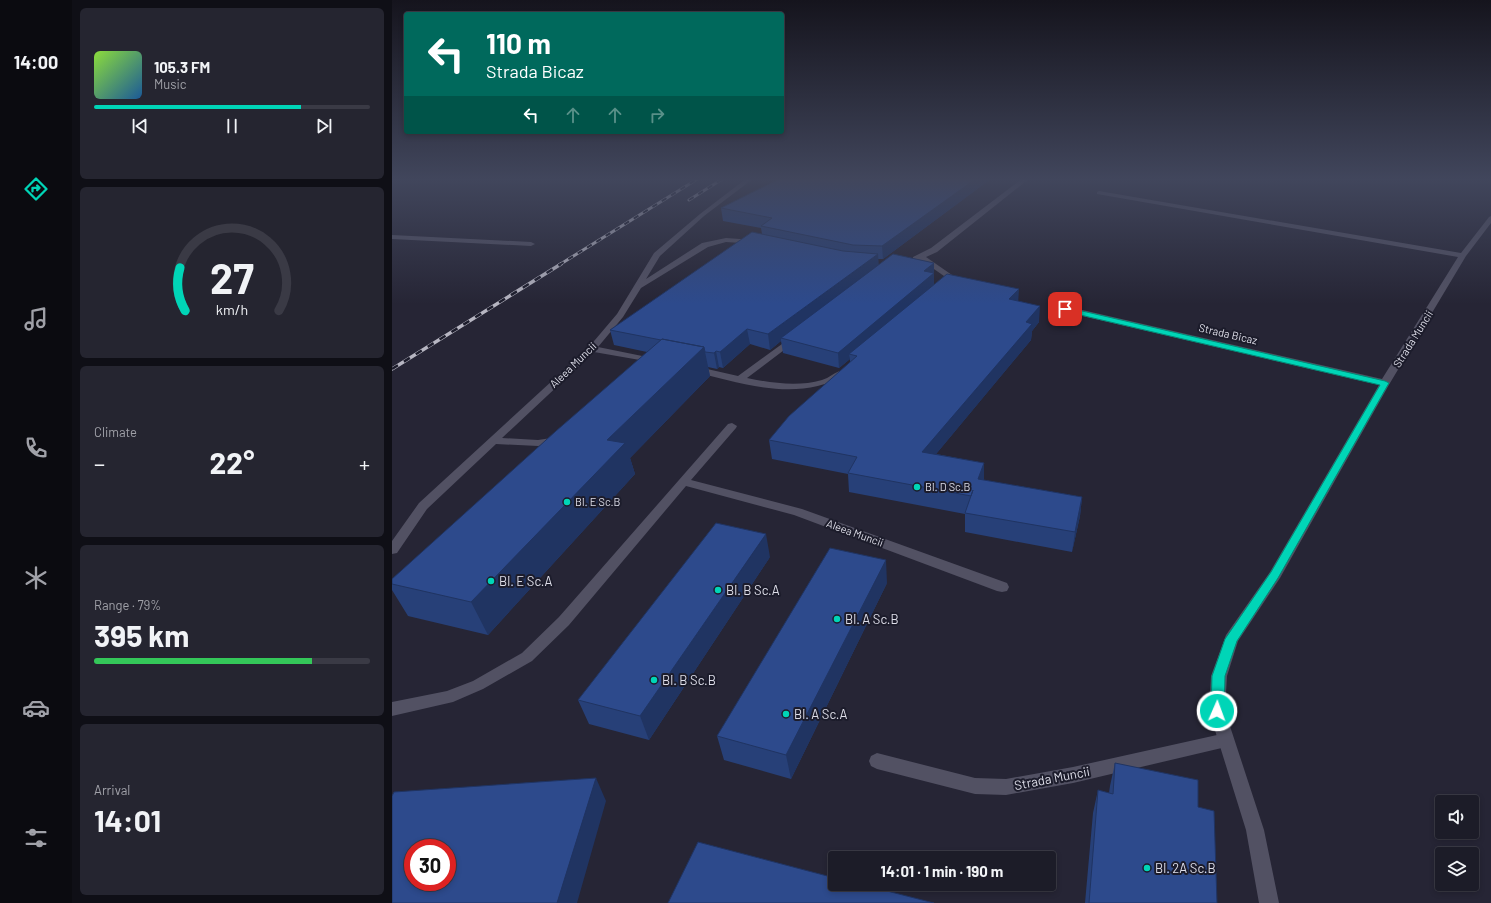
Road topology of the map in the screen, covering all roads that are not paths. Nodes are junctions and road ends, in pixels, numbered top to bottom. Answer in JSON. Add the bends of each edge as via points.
{"nodes":[{"id":1,"x":696,"y":220,"type":"edge"},
{"id":2,"x":973,"y":220,"type":"edge"},
{"id":3,"x":1256,"y":220,"type":"edge"},
{"id":4,"x":1490,"y":220,"type":"edge"},
{"id":5,"x":1486,"y":231,"type":"edge"},
{"id":6,"x":392,"y":237,"type":"edge"},
{"id":7,"x":760,"y":243,"type":"edge"},
{"id":8,"x":531,"y":244,"type":"dead end"},
{"id":9,"x":1463,"y":256,"type":"junction"},
{"id":10,"x":922,"y":258,"type":"junction"},
{"id":11,"x":907,"y":262,"type":"edge"},
{"id":12,"x":637,"y":287,"type":"junction"},
{"id":13,"x":936,"y":292,"type":"edge"},
{"id":14,"x":1065,"y":309,"type":"dead end"},
{"id":15,"x":803,"y":331,"type":"edge"},
{"id":16,"x":592,"y":349,"type":"junction"},
{"id":17,"x":666,"y":364,"type":"edge"},
{"id":18,"x":850,"y":366,"type":"edge"},
{"id":19,"x":681,"y":367,"type":"edge"},
{"id":20,"x":741,"y":378,"type":"junction"},
{"id":21,"x":1385,"y":383,"type":"junction"},
{"id":22,"x":732,"y":426,"type":"dead end"},
{"id":23,"x":568,"y":436,"type":"edge"},
{"id":24,"x":491,"y":441,"type":"junction"},
{"id":25,"x":683,"y":482,"type":"junction"},
{"id":26,"x":392,"y":550,"type":"edge"},
{"id":27,"x":1002,"y":587,"type":"dead end"},
{"id":28,"x":392,"y":709,"type":"edge"},
{"id":29,"x":1226,"y":740,"type":"junction"},
{"id":30,"x":877,"y":761,"type":"dead end"},
{"id":31,"x":1269,"y":903,"type":"edge"}],
"edges":[{"from":1,"to":12,"type":"street","name":"Aleea Muncii","via":[[657,256]]},
{"from":2,"to":10,"type":"street"},
{"from":3,"to":9,"type":"street"},
{"from":4,"to":5,"type":"street","name":"Strada Muncii"},
{"from":5,"to":9,"type":"street","name":"Strada Muncii"},
{"from":6,"to":8,"type":"street"},
{"from":7,"to":12,"type":"street","via":[[726,240],[705,245]]},
{"from":9,"to":21,"type":"street","name":"Strada Muncii"},
{"from":10,"to":11,"type":"street"},
{"from":10,"to":13,"type":"street","via":[[948,275],[948,282]]},
{"from":12,"to":16,"type":"street","name":"Aleea Muncii","via":[[620,314]]},
{"from":14,"to":21,"type":"street","name":"Strada Bicaz"},
{"from":15,"to":20,"type":"street"},
{"from":16,"to":17,"type":"street"},
{"from":16,"to":24,"type":"street","name":"Aleea Muncii"},
{"from":18,"to":20,"type":"street","via":[[822,384],[804,388]]},
{"from":19,"to":20,"type":"street"},
{"from":21,"to":29,"type":"street","name":"Strada Muncii","via":[[1274,575],[1231,639],[1218,676],[1217,711]]},
{"from":22,"to":25,"type":"street"},
{"from":23,"to":24,"type":"street","via":[[538,443]]},
{"from":24,"to":26,"type":"street","name":"Aleea Muncii","via":[[423,506]]},
{"from":25,"to":27,"type":"street","name":"Aleea Muncii","via":[[798,512]]},
{"from":25,"to":28,"type":"street","via":[[564,621],[527,657],[478,685],[448,697]]},
{"from":29,"to":30,"type":"street","name":"Strada Muncii","via":[[1073,775],[1006,787],[975,786]]},
{"from":29,"to":31,"type":"street","name":"Strada Muncii","via":[[1255,830]]}]}
